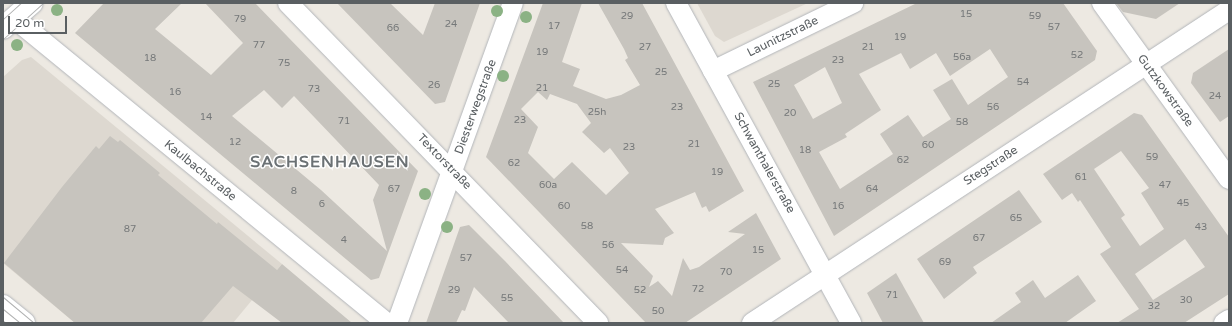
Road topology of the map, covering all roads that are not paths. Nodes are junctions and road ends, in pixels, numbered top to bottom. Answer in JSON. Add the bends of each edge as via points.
{"nodes":[{"id":1,"x":288,"y":3,"type":"edge"},
{"id":2,"x":513,"y":3,"type":"edge"},
{"id":3,"x":676,"y":3,"type":"edge"},
{"id":4,"x":854,"y":3,"type":"edge"},
{"id":5,"x":1102,"y":3,"type":"edge"},
{"id":6,"x":1229,"y":10,"type":"edge"},
{"id":7,"x":16,"y":13,"type":"edge"},
{"id":8,"x":1146,"y":65,"type":"junction"},
{"id":9,"x":713,"y":71,"type":"junction"},
{"id":10,"x":453,"y":170,"type":"junction"},
{"id":11,"x":1229,"y":179,"type":"edge"},
{"id":12,"x":825,"y":274,"type":"junction"},
{"id":13,"x":3,"y":306,"type":"edge"},
{"id":14,"x":1229,"y":320,"type":"edge"},
{"id":15,"x":24,"y":323,"type":"edge"},
{"id":16,"x":386,"y":323,"type":"edge"},
{"id":17,"x":397,"y":323,"type":"edge"},
{"id":18,"x":598,"y":323,"type":"edge"},
{"id":19,"x":752,"y":323,"type":"edge"},
{"id":20,"x":851,"y":323,"type":"edge"},
{"id":21,"x":1224,"y":323,"type":"edge"}],
"edges":[{"from":1,"to":10,"type":"street","name":"Textorstraße"},
{"from":2,"to":10,"type":"street","name":"Diesterwegstraße"},
{"from":3,"to":9,"type":"street","name":"Schwanthalerstraße"},
{"from":4,"to":9,"type":"street","name":"Launitzstraße"},
{"from":5,"to":8,"type":"street","name":"Gutzkowstraße"},
{"from":6,"to":8,"type":"street","name":"Stegstraße"},
{"from":7,"to":16,"type":"street","name":"Kaulbachstraße"},
{"from":8,"to":11,"type":"street","name":"Gutzkowstraße"},
{"from":8,"to":12,"type":"street","name":"Stegstraße"},
{"from":9,"to":12,"type":"street","name":"Schwanthalerstraße"},
{"from":10,"to":17,"type":"street","name":"Diesterwegstraße"},
{"from":10,"to":18,"type":"street","name":"Textorstraße"},
{"from":12,"to":19,"type":"street","name":"Stegstraße"},
{"from":12,"to":20,"type":"street","name":"Schwanthalerstraße"},
{"from":13,"to":15,"type":"street"},
{"from":14,"to":21,"type":"street"}]}
